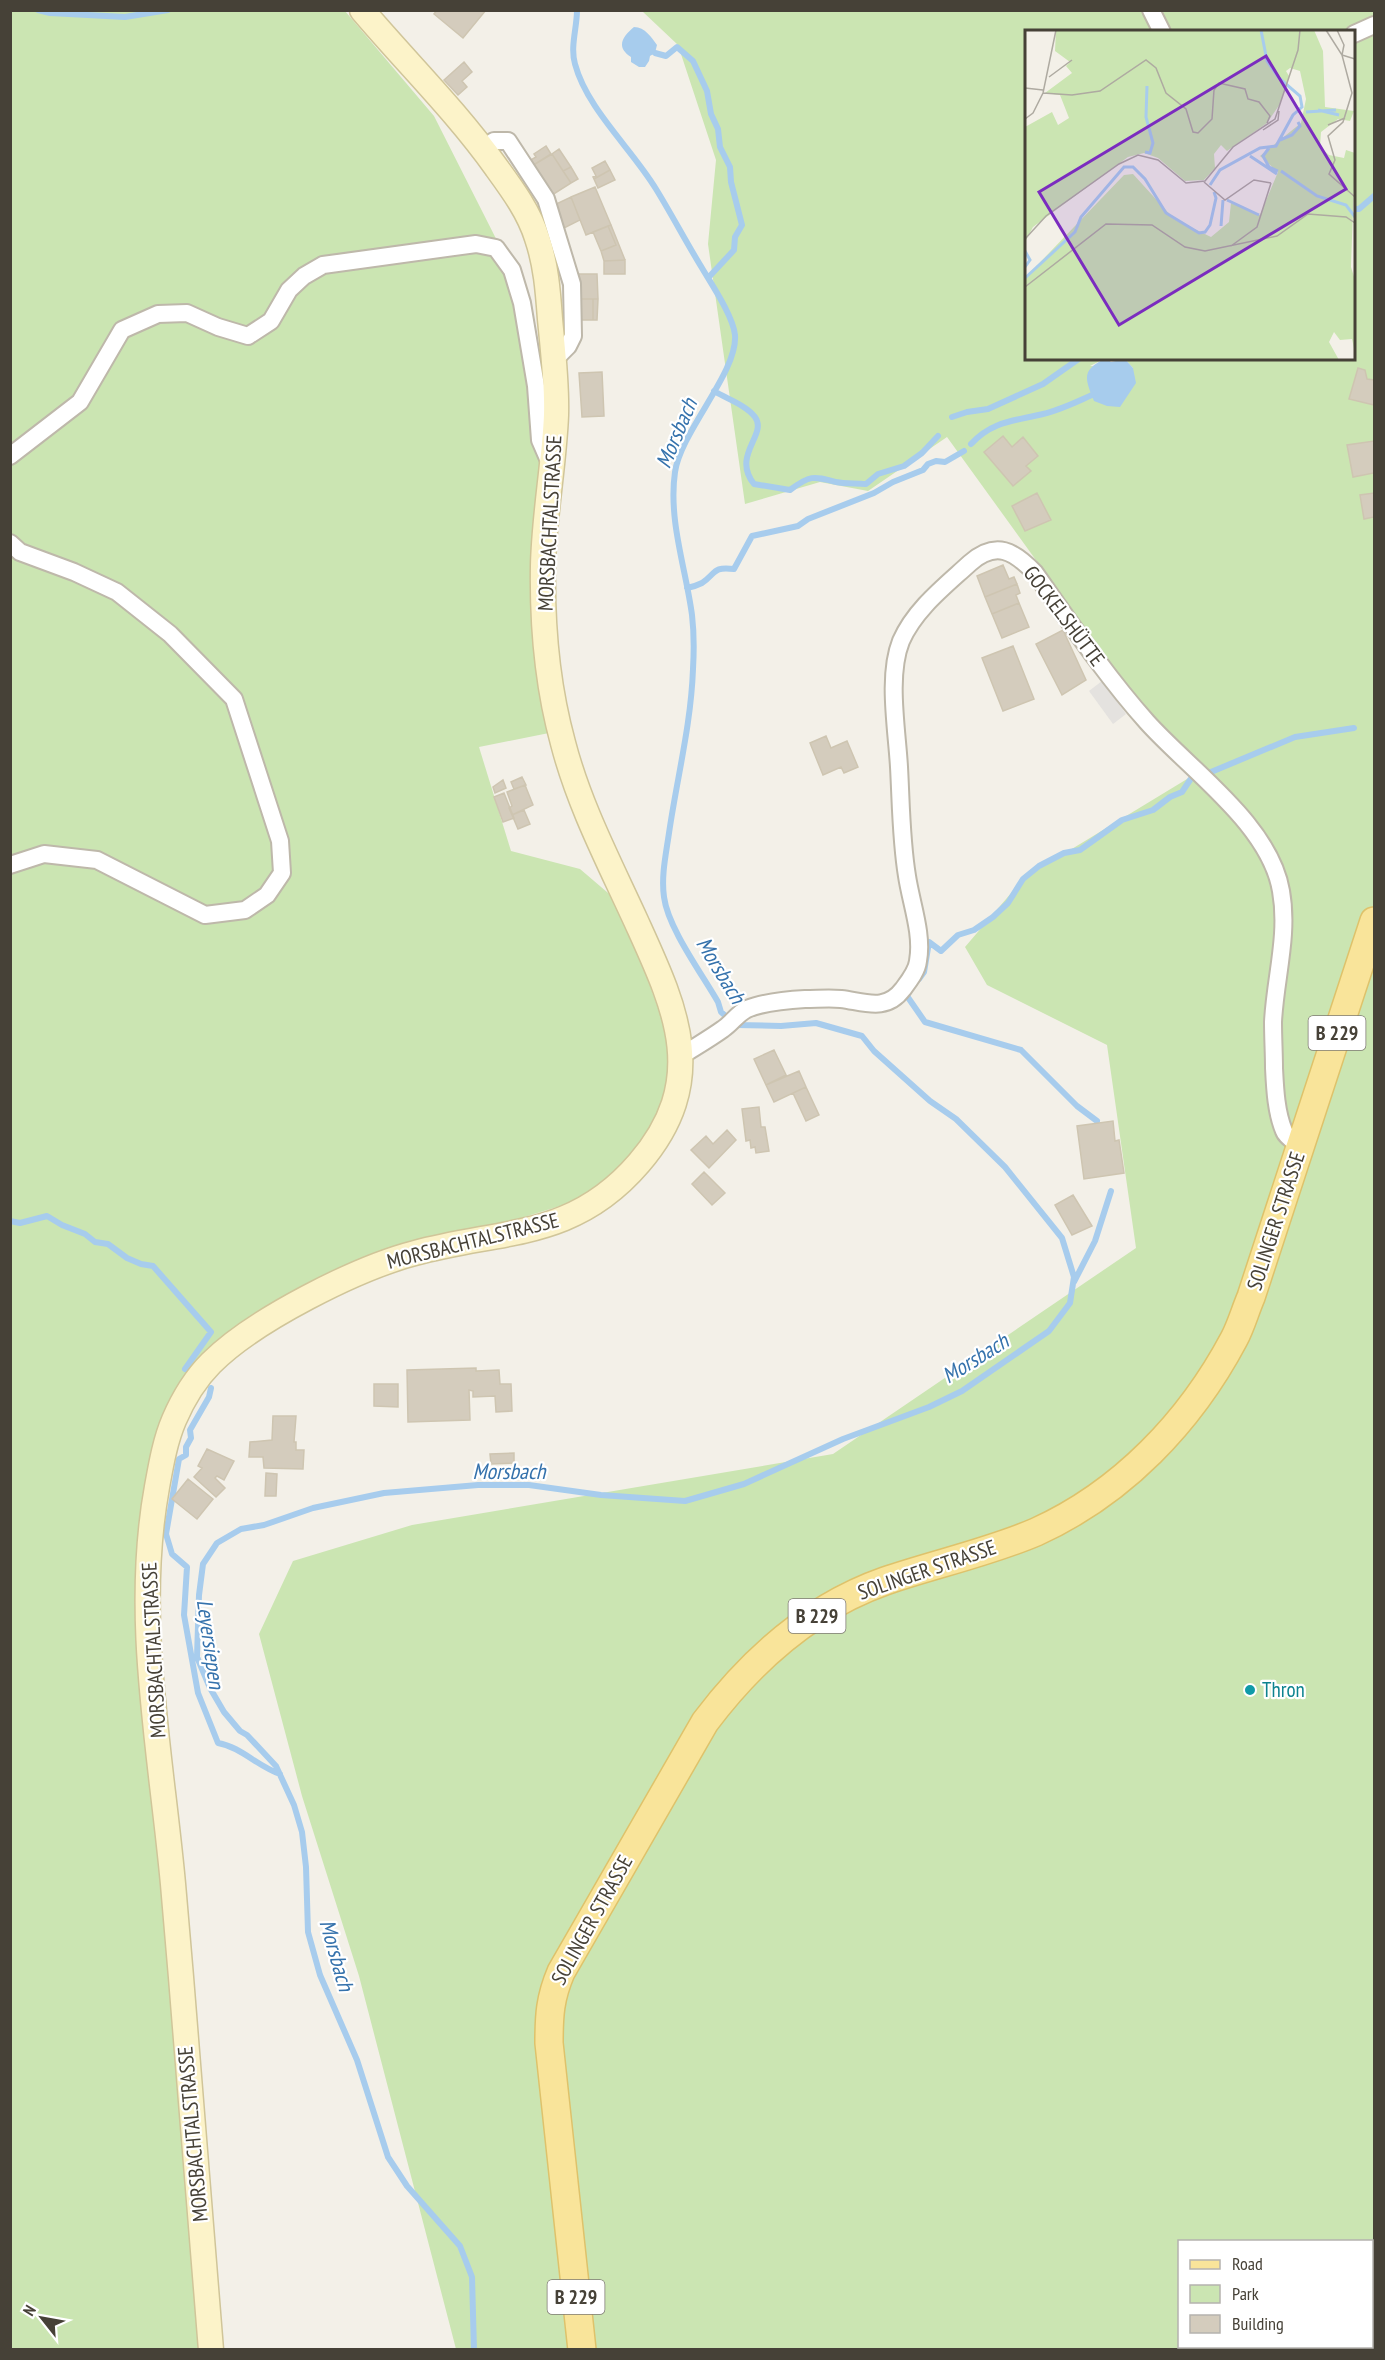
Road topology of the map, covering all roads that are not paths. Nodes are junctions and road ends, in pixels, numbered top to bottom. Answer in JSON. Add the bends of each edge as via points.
{"nodes":[{"id":1,"x":362,"y":10,"type":"edge"},
{"id":2,"x":1151,"y":10,"type":"edge"},
{"id":3,"x":1374,"y":25,"type":"edge"},
{"id":4,"x":1161,"y":30,"type":"edge"},
{"id":5,"x":1355,"y":33,"type":"edge"},
{"id":6,"x":10,"y":456,"type":"edge"},
{"id":7,"x":552,"y":466,"type":"junction"},
{"id":8,"x":10,"y":543,"type":"edge"},
{"id":9,"x":10,"y":864,"type":"edge"},
{"id":10,"x":1374,"y":921,"type":"edge"},
{"id":11,"x":681,"y":1056,"type":"junction"},
{"id":12,"x":1300,"y":1146,"type":"junction"},
{"id":13,"x":211,"y":2349,"type":"edge"},
{"id":14,"x":582,"y":2349,"type":"edge"}],
"edges":[{"from":1,"to":7,"type":"main road","name":"MORSBACHTALSTRASSE","via":[[466,125],[525,210],[537,237],[548,289],[554,360]]},
{"from":2,"to":4,"type":"street"},
{"from":3,"to":5,"type":"street"},
{"from":6,"to":7,"type":"street","via":[[80,402],[122,330],[158,314],[187,313],[248,336],[270,321],[289,290],[323,265],[476,244],[496,248],[512,270],[522,303],[536,386],[540,440]]},
{"from":7,"to":11,"type":"main road","name":"MORSBACHTALSTRASSE","via":[[543,563],[548,676],[556,718],[586,809],[668,993]]},
{"from":8,"to":9,"type":"street","via":[[20,552],[117,592],[170,634],[234,699],[280,841],[282,873],[267,895],[245,910],[205,915],[97,860],[44,854]]},
{"from":10,"to":12,"type":"main road","name":"SOLINGER STRASSE","number":"B 229"},
{"from":11,"to":12,"type":"street","name":"GOCKELSHÜTTE","via":[[748,1009],[806,999],[885,1004],[901,992],[912,976],[918,964],[919,942],[906,873],[895,691],[897,657],[907,630],[940,590],[977,557],[1001,549],[1024,561],[1035,573],[1148,723],[1242,819],[1269,856],[1282,905],[1281,967],[1274,1022],[1275,1087],[1284,1133]]},
{"from":11,"to":13,"type":"main road","name":"MORSBACHTALSTRASSE","via":[[675,1098],[661,1132],[639,1164],[604,1197],[570,1216],[524,1233],[418,1252],[383,1263],[300,1303],[242,1338],[210,1364],[186,1396],[168,1435],[151,1526],[148,1623]]},
{"from":12,"to":14,"type":"main road","name":"SOLINGER STRASSE","number":"B 229","via":[[1235,1337],[1202,1392],[1152,1452],[1093,1500],[1035,1532],[883,1582],[826,1609],[770,1649],[729,1690],[687,1752],[551,1996],[553,2087]]}]}
